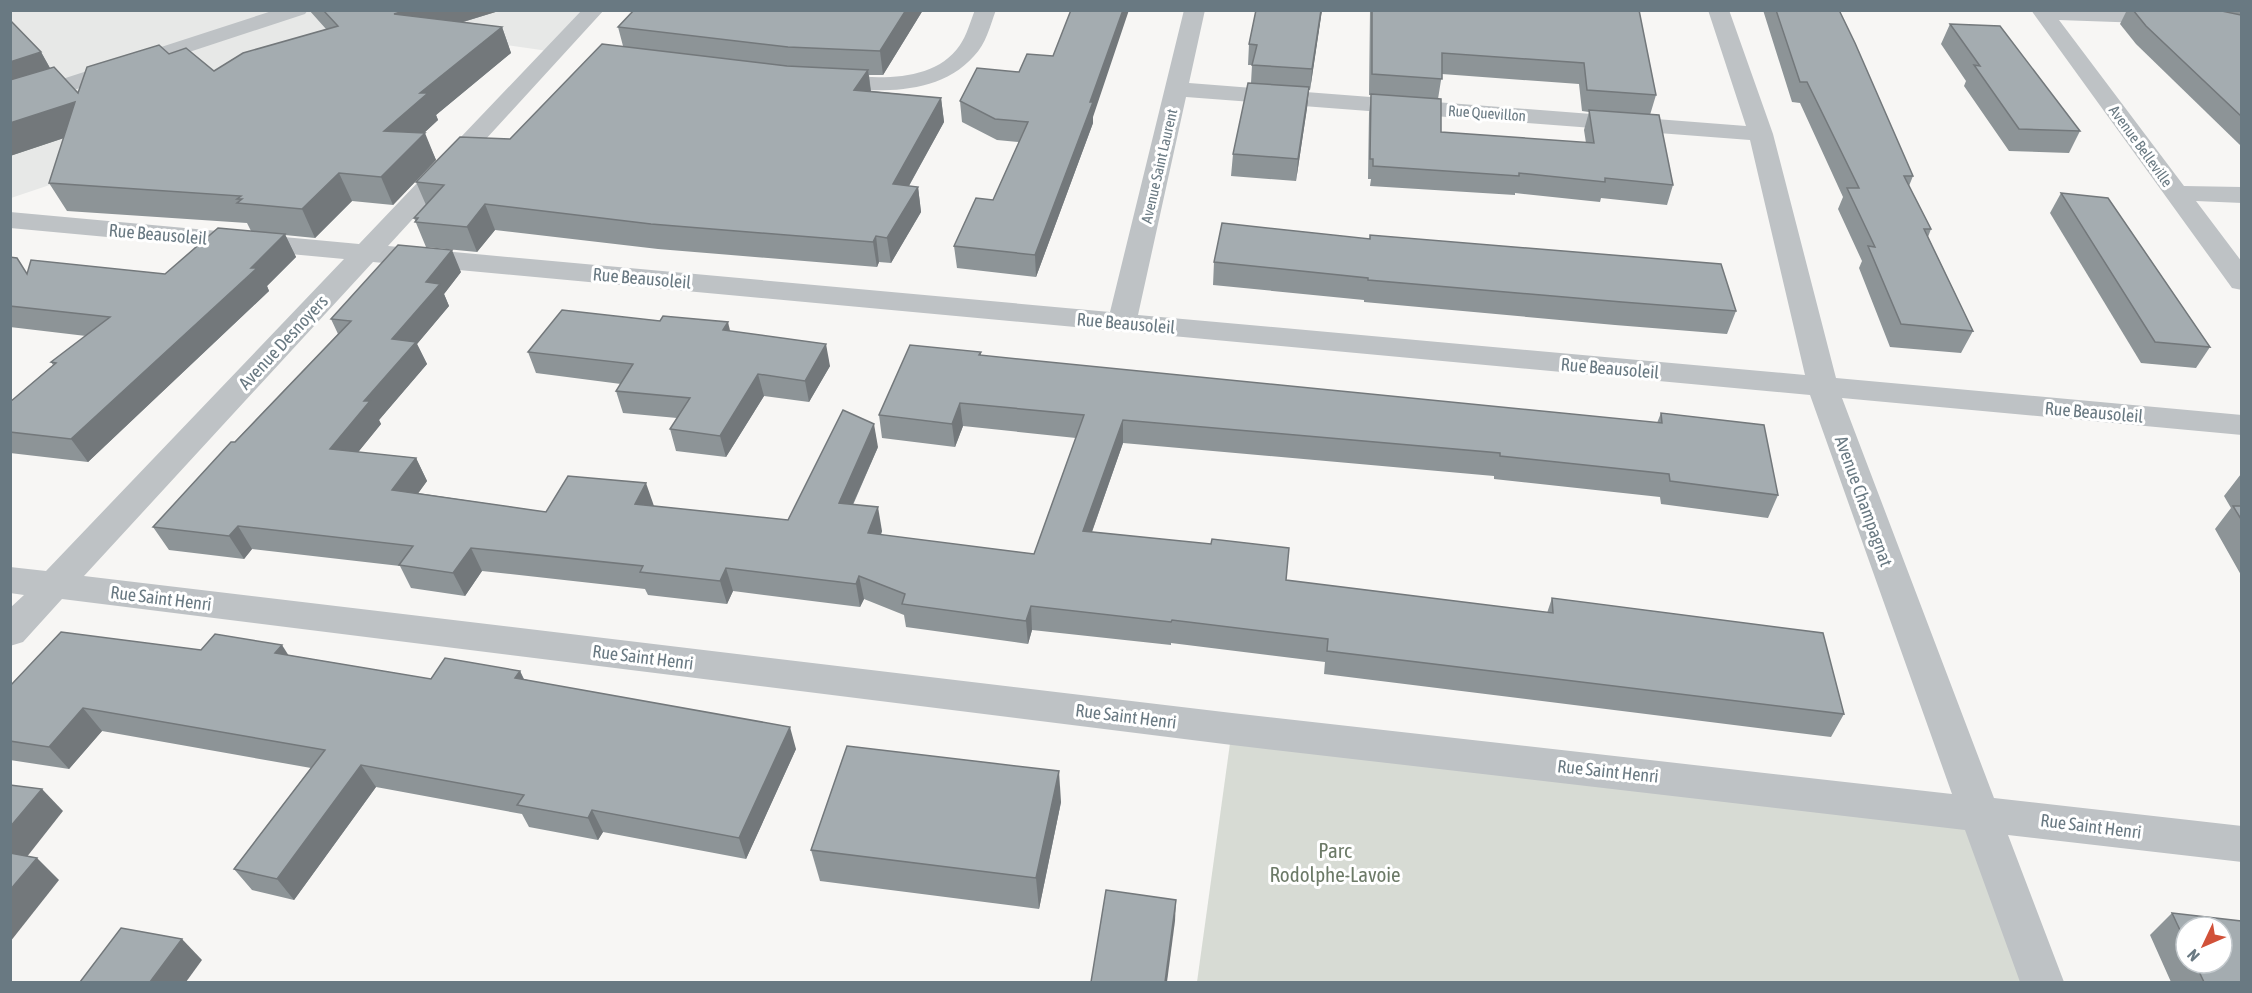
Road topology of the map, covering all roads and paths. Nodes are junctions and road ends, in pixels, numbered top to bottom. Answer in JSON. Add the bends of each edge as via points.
{"nodes":[{"id":1,"x":298,"y":10,"type":"edge"},
{"id":2,"x":594,"y":10,"type":"edge"},
{"id":3,"x":986,"y":10,"type":"edge"},
{"id":4,"x":1195,"y":10,"type":"edge"},
{"id":5,"x":1718,"y":10,"type":"edge"},
{"id":6,"x":2042,"y":12,"type":"edge"},
{"id":7,"x":2241,"y":27,"type":"edge"},
{"id":8,"x":803,"y":80,"type":"edge"},
{"id":9,"x":1177,"y":89,"type":"junction"},
{"id":10,"x":10,"y":104,"type":"edge"},
{"id":11,"x":1761,"y":134,"type":"junction"},
{"id":12,"x":2176,"y":193,"type":"junction"},
{"id":13,"x":2241,"y":195,"type":"edge"},
{"id":14,"x":10,"y":220,"type":"edge"},
{"id":15,"x":366,"y":253,"type":"junction"},
{"id":16,"x":2241,"y":282,"type":"edge"},
{"id":17,"x":1122,"y":322,"type":"junction"},
{"id":18,"x":1823,"y":387,"type":"junction"},
{"id":19,"x":2241,"y":425,"type":"edge"},
{"id":20,"x":10,"y":580,"type":"edge"},
{"id":21,"x":55,"y":585,"type":"junction"},
{"id":22,"x":10,"y":632,"type":"edge"},
{"id":23,"x":1978,"y":813,"type":"junction"},
{"id":24,"x":2241,"y":844,"type":"edge"},
{"id":25,"x":2042,"y":982,"type":"edge"}],
"edges":[{"from":1,"to":10,"type":"street"},
{"from":2,"to":15,"type":"street","name":"Avenue Desnoyers","via":[[567,53]]},
{"from":3,"to":8,"type":"street","via":[[966,52],[934,77],[892,85]]},
{"from":4,"to":9,"type":"street","name":"Avenue Saint Laurent"},
{"from":5,"to":11,"type":"street","name":"Avenue Champagnat"},
{"from":6,"to":7,"type":"street","via":[[2200,20]]},
{"from":6,"to":12,"type":"street","name":"Avenue Belleville"},
{"from":9,"to":11,"type":"street","name":"Rue Quevillon"},
{"from":9,"to":17,"type":"street","name":"Avenue Saint Laurent"},
{"from":11,"to":18,"type":"street","name":"Avenue Champagnat"},
{"from":12,"to":13,"type":"street"},
{"from":12,"to":16,"type":"street","name":"Avenue Belleville"},
{"from":14,"to":15,"type":"street","name":"Rue Beausoleil"},
{"from":15,"to":17,"type":"street","name":"Rue Beausoleil"},
{"from":15,"to":21,"type":"street","name":"Avenue Desnoyers"},
{"from":17,"to":18,"type":"street","name":"Rue Beausoleil"},
{"from":18,"to":19,"type":"street","name":"Rue Beausoleil"},
{"from":18,"to":23,"type":"street","name":"Avenue Champagnat"},
{"from":20,"to":21,"type":"street","name":"Rue Saint Henri"},
{"from":21,"to":22,"type":"street","name":"Avenue Desnoyers"},
{"from":21,"to":23,"type":"street","name":"Rue Saint Henri","via":[[1220,728]]},
{"from":23,"to":24,"type":"street","name":"Rue Saint Henri"},
{"from":23,"to":25,"type":"street","name":"Avenue Champagnat"}]}
